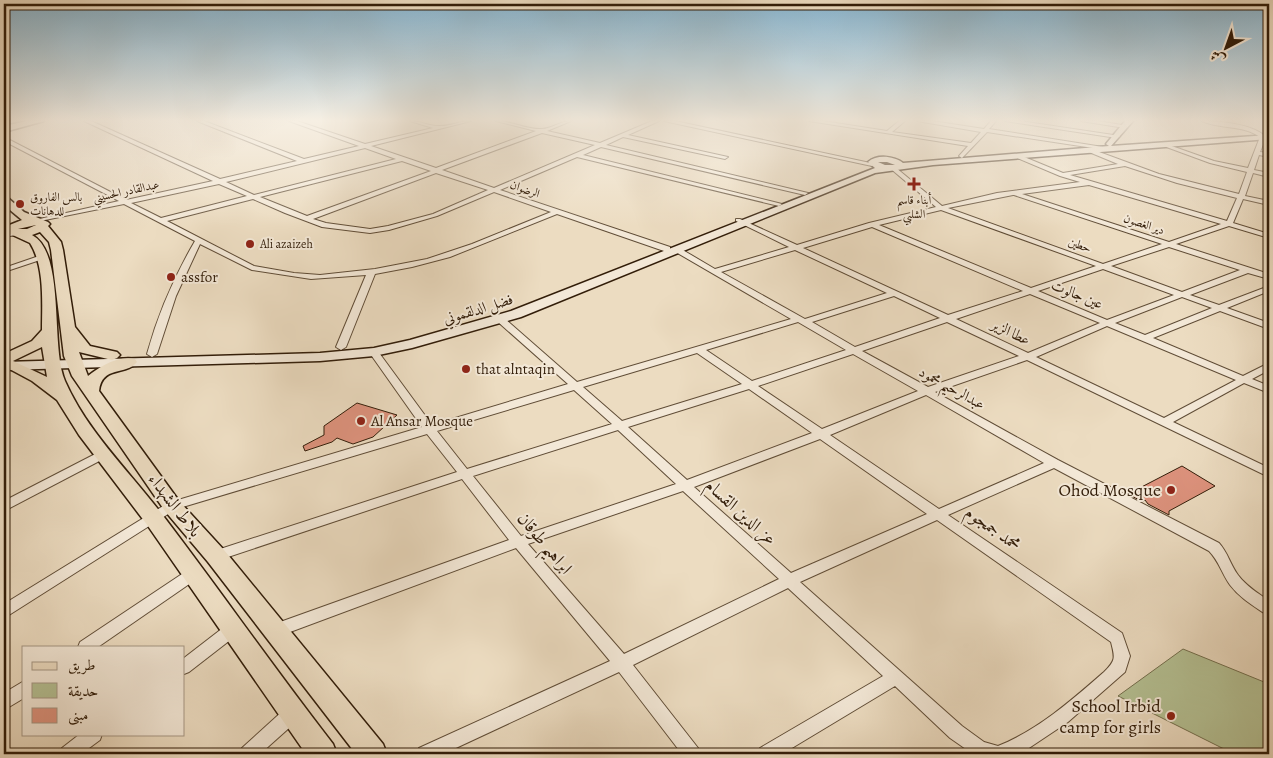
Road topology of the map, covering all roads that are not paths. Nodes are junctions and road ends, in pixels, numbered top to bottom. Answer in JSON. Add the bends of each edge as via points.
{"nodes":[{"id":1,"x":38,"y":156,"type":"edge"},
{"id":2,"x":166,"y":156,"type":"edge"},
{"id":3,"x":291,"y":156,"type":"edge"},
{"id":4,"x":328,"y":156,"type":"edge"},
{"id":5,"x":394,"y":156,"type":"edge"},
{"id":6,"x":474,"y":156,"type":"edge"},
{"id":7,"x":574,"y":156,"type":"edge"},
{"id":8,"x":583,"y":156,"type":"edge"},
{"id":9,"x":649,"y":156,"type":"edge"},
{"id":10,"x":722,"y":156,"type":"edge"},
{"id":11,"x":846,"y":156,"type":"edge"},
{"id":12,"x":848,"y":156,"type":"edge"},
{"id":13,"x":958,"y":156,"type":"edge"},
{"id":14,"x":1012,"y":156,"type":"edge"},
{"id":15,"x":1017,"y":156,"type":"edge"},
{"id":16,"x":1109,"y":156,"type":"edge"},
{"id":17,"x":1193,"y":156,"type":"edge"},
{"id":18,"x":1256,"y":156,"type":"edge"},
{"id":19,"x":725,"y":157,"type":"dead end"},
{"id":20,"x":402,"y":159,"type":"junction"},
{"id":21,"x":305,"y":162,"type":"junction"},
{"id":22,"x":885,"y":164,"type":"junction"},
{"id":23,"x":1124,"y":165,"type":"junction"},
{"id":24,"x":437,"y":170,"type":"junction"},
{"id":25,"x":1250,"y":171,"type":"junction"},
{"id":26,"x":1062,"y":175,"type":"junction"},
{"id":27,"x":1269,"y":175,"type":"edge"},
{"id":28,"x":222,"y":181,"type":"junction"},
{"id":29,"x":1089,"y":183,"type":"junction"},
{"id":30,"x":494,"y":190,"type":"junction"},
{"id":31,"x":805,"y":193,"type":"junction"},
{"id":32,"x":1013,"y":193,"type":"junction"},
{"id":33,"x":252,"y":196,"type":"junction"},
{"id":34,"x":1242,"y":197,"type":"junction"},
{"id":35,"x":4,"y":200,"type":"edge"},
{"id":36,"x":128,"y":202,"type":"junction"},
{"id":37,"x":1269,"y":203,"type":"edge"},
{"id":38,"x":778,"y":204,"type":"junction"},
{"id":39,"x":941,"y":208,"type":"junction"},
{"id":40,"x":556,"y":212,"type":"junction"},
{"id":41,"x":306,"y":219,"type":"junction"},
{"id":42,"x":162,"y":220,"type":"junction"},
{"id":43,"x":742,"y":222,"type":"junction"},
{"id":44,"x":39,"y":223,"type":"junction"},
{"id":45,"x":1228,"y":224,"type":"junction"},
{"id":46,"x":872,"y":225,"type":"junction"},
{"id":47,"x":9,"y":230,"type":"edge"},
{"id":48,"x":1269,"y":236,"type":"edge"},
{"id":49,"x":199,"y":240,"type":"junction"},
{"id":50,"x":1170,"y":244,"type":"junction"},
{"id":51,"x":797,"y":247,"type":"junction"},
{"id":52,"x":672,"y":250,"type":"junction"},
{"id":53,"x":42,"y":258,"type":"junction"},
{"id":54,"x":1104,"y":266,"type":"junction"},
{"id":55,"x":4,"y":270,"type":"edge"},
{"id":56,"x":1247,"y":270,"type":"junction"},
{"id":57,"x":372,"y":271,"type":"junction"},
{"id":58,"x":715,"y":271,"type":"junction"},
{"id":59,"x":1269,"y":277,"type":"edge"},
{"id":60,"x":1269,"y":288,"type":"edge"},
{"id":61,"x":1033,"y":291,"type":"junction"},
{"id":62,"x":895,"y":293,"type":"junction"},
{"id":63,"x":1184,"y":295,"type":"junction"},
{"id":64,"x":1218,"y":308,"type":"junction"},
{"id":65,"x":949,"y":319,"type":"junction"},
{"id":66,"x":500,"y":320,"type":"junction"},
{"id":67,"x":801,"y":320,"type":"junction"},
{"id":68,"x":1109,"y":322,"type":"junction"},
{"id":69,"x":1269,"y":326,"type":"edge"},
{"id":70,"x":59,"y":328,"type":"junction"},
{"id":71,"x":1146,"y":338,"type":"junction"},
{"id":72,"x":341,"y":347,"type":"junction"},
{"id":73,"x":698,"y":349,"type":"junction"},
{"id":74,"x":851,"y":349,"type":"junction"},
{"id":75,"x":374,"y":352,"type":"junction"},
{"id":76,"x":152,"y":354,"type":"junction"},
{"id":77,"x":112,"y":355,"type":"junction"},
{"id":78,"x":1027,"y":357,"type":"junction"},
{"id":79,"x":51,"y":360,"type":"junction"},
{"id":80,"x":73,"y":360,"type":"junction"},
{"id":81,"x":129,"y":362,"type":"junction"},
{"id":82,"x":6,"y":363,"type":"edge"},
{"id":83,"x":1269,"y":366,"type":"edge"},
{"id":84,"x":1245,"y":380,"type":"junction"},
{"id":85,"x":750,"y":384,"type":"junction"},
{"id":86,"x":576,"y":386,"type":"junction"},
{"id":87,"x":1269,"y":390,"type":"edge"},
{"id":88,"x":927,"y":391,"type":"junction"},
{"id":89,"x":91,"y":392,"type":"junction"},
{"id":90,"x":66,"y":400,"type":"junction"},
{"id":91,"x":1165,"y":422,"type":"junction"},
{"id":92,"x":620,"y":426,"type":"junction"},
{"id":93,"x":430,"y":430,"type":"junction"},
{"id":94,"x":821,"y":434,"type":"junction"},
{"id":95,"x":103,"y":454,"type":"junction"},
{"id":96,"x":1054,"y":463,"type":"junction"},
{"id":97,"x":1267,"y":468,"type":"edge"},
{"id":98,"x":465,"y":474,"type":"junction"},
{"id":99,"x":686,"y":486,"type":"junction"},
{"id":100,"x":4,"y":506,"type":"edge"},
{"id":101,"x":172,"y":506,"type":"junction"},
{"id":102,"x":937,"y":514,"type":"junction"},
{"id":103,"x":153,"y":518,"type":"junction"},
{"id":104,"x":518,"y":542,"type":"junction"},
{"id":105,"x":216,"y":556,"type":"junction"},
{"id":106,"x":194,"y":574,"type":"junction"},
{"id":107,"x":790,"y":580,"type":"junction"},
{"id":108,"x":1269,"y":609,"type":"edge"},
{"id":109,"x":4,"y":611,"type":"edge"},
{"id":110,"x":233,"y":629,"type":"junction"},
{"id":111,"x":274,"y":631,"type":"junction"},
{"id":112,"x":87,"y":646,"type":"edge"},
{"id":113,"x":622,"y":663,"type":"junction"},
{"id":114,"x":185,"y":665,"type":"edge"},
{"id":115,"x":896,"y":677,"type":"junction"},
{"id":116,"x":22,"y":689,"type":"edge"},
{"id":117,"x":4,"y":702,"type":"edge"},
{"id":118,"x":292,"y":714,"type":"junction"},
{"id":119,"x":91,"y":736,"type":"edge"},
{"id":120,"x":68,"y":754,"type":"edge"},
{"id":121,"x":248,"y":754,"type":"edge"},
{"id":122,"x":323,"y":754,"type":"edge"},
{"id":123,"x":373,"y":754,"type":"edge"},
{"id":124,"x":425,"y":754,"type":"edge"},
{"id":125,"x":692,"y":754,"type":"edge"},
{"id":126,"x":766,"y":754,"type":"edge"},
{"id":127,"x":996,"y":754,"type":"edge"},
{"id":128,"x":1000,"y":754,"type":"edge"}],
"edges":[{"from":1,"to":36,"type":"street"},
{"from":2,"to":28,"type":"street"},
{"from":3,"to":21,"type":"street"},
{"from":4,"to":21,"type":"street","name":"عبدالقادر الحسيني"},
{"from":5,"to":20,"type":"street","name":"الرضوان"},
{"from":6,"to":24,"type":"street"},
{"from":7,"to":30,"type":"street"},
{"from":8,"to":38,"type":"street"},
{"from":9,"to":31,"type":"street"},
{"from":10,"to":19,"type":"street"},
{"from":11,"to":22,"type":"street"},
{"from":12,"to":22,"type":"street"},
{"from":13,"to":22,"type":"main road"},
{"from":14,"to":22,"type":"main road","name":"فضل الدلقموني"},
{"from":15,"to":26,"type":"street"},
{"from":16,"to":23,"type":"street"},
{"from":17,"to":25,"type":"street"},
{"from":18,"to":25,"type":"street"},
{"from":20,"to":24,"type":"street","name":"الرضوان"},
{"from":20,"to":33,"type":"street"},
{"from":21,"to":28,"type":"street","name":"عبدالقادر الحسيني"},
{"from":22,"to":31,"type":"main road","name":"فضل الدلقموني"},
{"from":22,"to":39,"type":"street","name":"حطين"},
{"from":22,"to":43,"type":"main road","name":"فضل الدلقموني"},
{"from":23,"to":26,"type":"street"},
{"from":23,"to":34,"type":"street"},
{"from":24,"to":30,"type":"street","name":"الرضوان"},
{"from":24,"to":41,"type":"street"},
{"from":25,"to":27,"type":"street"},
{"from":25,"to":34,"type":"street"},
{"from":26,"to":29,"type":"street"},
{"from":28,"to":33,"type":"street"},
{"from":28,"to":36,"type":"street","name":"عبدالقادر الحسيني"},
{"from":29,"to":32,"type":"street"},
{"from":29,"to":45,"type":"street"},
{"from":30,"to":40,"type":"street","name":"الرضوان"},
{"from":30,"to":41,"type":"street","via":[[430,217],[370,231]]},
{"from":31,"to":38,"type":"main road","name":"فضل الدلقموني"},
{"from":32,"to":39,"type":"street"},
{"from":32,"to":50,"type":"street","name":"دير الغصون"},
{"from":33,"to":41,"type":"street"},
{"from":33,"to":42,"type":"street"},
{"from":34,"to":37,"type":"street"},
{"from":34,"to":45,"type":"street"},
{"from":35,"to":44,"type":"main road","name":"بلاط الشهداء","via":[[20,214]]},
{"from":36,"to":42,"type":"street"},
{"from":36,"to":44,"type":"street","name":"عبدالقادر الحسيني"},
{"from":38,"to":43,"type":"main road","name":"فضل الدلقموني"},
{"from":39,"to":46,"type":"street"},
{"from":39,"to":54,"type":"street","name":"حطين"},
{"from":40,"to":52,"type":"street","name":"الرضوان"},
{"from":40,"to":57,"type":"street","via":[[463,250],[431,260]]},
{"from":42,"to":49,"type":"street"},
{"from":43,"to":51,"type":"street","name":"عطا الزير"},
{"from":43,"to":52,"type":"main road","name":"فضل الدلقموني"},
{"from":44,"to":47,"type":"main road","via":[[34,230]]},
{"from":44,"to":70,"type":"main road","name":"بلاط الشهداء","via":[[55,242],[57,250]]},
{"from":45,"to":48,"type":"street"},
{"from":45,"to":50,"type":"street"},
{"from":46,"to":51,"type":"street"},
{"from":46,"to":61,"type":"street","name":"عين جالوت"},
{"from":47,"to":53,"type":"main road","via":[[33,240]]},
{"from":49,"to":57,"type":"street","via":[[252,268],[282,274],[320,277]]},
{"from":49,"to":76,"type":"street","via":[[166,306]]},
{"from":50,"to":54,"type":"street"},
{"from":50,"to":56,"type":"street","name":"دير الغصون"},
{"from":51,"to":58,"type":"street"},
{"from":51,"to":62,"type":"street","name":"عطا الزير"},
{"from":52,"to":58,"type":"street","name":"عبدالرحيم محمود"},
{"from":52,"to":66,"type":"main road","name":"فضل الدلقموني"},
{"from":52,"to":72,"type":"main road","name":"فضل الدلقموني","via":[[485,318],[408,338]]},
{"from":53,"to":55,"type":"street"},
{"from":53,"to":70,"type":"main road","via":[[47,290]]},
{"from":54,"to":61,"type":"street"},
{"from":54,"to":63,"type":"street","name":"حطين"},
{"from":56,"to":59,"type":"street","name":"دير الغصون"},
{"from":56,"to":63,"type":"street"},
{"from":57,"to":72,"type":"street"},
{"from":58,"to":67,"type":"street","name":"عبدالرحيم محمود"},
{"from":60,"to":64,"type":"street"},
{"from":61,"to":65,"type":"street"},
{"from":61,"to":68,"type":"street","name":"عين جالوت"},
{"from":62,"to":65,"type":"street","name":"عطا الزير"},
{"from":62,"to":67,"type":"street"},
{"from":63,"to":64,"type":"street","name":"حطين"},
{"from":63,"to":68,"type":"street"},
{"from":64,"to":69,"type":"street","name":"حطين"},
{"from":64,"to":71,"type":"street"},
{"from":65,"to":74,"type":"street"},
{"from":65,"to":78,"type":"street","name":"عطا الزير"},
{"from":66,"to":75,"type":"main road","name":"فضل الدلقموني"},
{"from":66,"to":86,"type":"street","name":"عز الدين القسام"},
{"from":67,"to":73,"type":"street"},
{"from":67,"to":74,"type":"street","name":"عبدالرحيم محمود"},
{"from":68,"to":71,"type":"street","name":"عين جالوت"},
{"from":68,"to":78,"type":"street"},
{"from":70,"to":77,"type":"main road","via":[[85,349]]},
{"from":70,"to":79,"type":"main road"},
{"from":70,"to":80,"type":"main road","name":"بلاط الشهداء"},
{"from":70,"to":82,"type":"main road"},
{"from":71,"to":84,"type":"street","name":"عين جالوت"},
{"from":72,"to":76,"type":"main road","name":"فضل الدلقموني"},
{"from":73,"to":85,"type":"street","name":"محمد جمجوم"},
{"from":73,"to":86,"type":"street"},
{"from":74,"to":85,"type":"street"},
{"from":74,"to":88,"type":"street","name":"عبدالرحيم محمود"},
{"from":75,"to":81,"type":"main road","name":"فضل الدلقموني","via":[[320,357]]},
{"from":75,"to":93,"type":"street","name":"ابراهيم طوقان"},
{"from":76,"to":77,"type":"main road","name":"فضل الدلقموني"},
{"from":77,"to":80,"type":"main road","name":"فضل الدلقموني"},
{"from":78,"to":88,"type":"street"},
{"from":78,"to":91,"type":"street","name":"عطا الزير"},
{"from":79,"to":80,"type":"main road","name":"فضل الدلقموني"},
{"from":79,"to":82,"type":"main road","name":"فضل الدلقموني"},
{"from":79,"to":90,"type":"main road"},
{"from":80,"to":81,"type":"main road","name":"فضل الدلقموني"},
{"from":80,"to":89,"type":"main road","name":"بلاط الشهداء"},
{"from":81,"to":89,"type":"main road","via":[[96,375],[91,382]]},
{"from":82,"to":90,"type":"main road","via":[[38,378]]},
{"from":83,"to":84,"type":"street"},
{"from":84,"to":87,"type":"street","name":"عين جالوت"},
{"from":84,"to":91,"type":"street"},
{"from":85,"to":92,"type":"street"},
{"from":85,"to":94,"type":"street","name":"محمد جمجوم"},
{"from":86,"to":92,"type":"street","name":"عز الدين القسام"},
{"from":86,"to":93,"type":"street"},
{"from":88,"to":94,"type":"street"},
{"from":88,"to":96,"type":"street","name":"عبدالرحيم محمود"},
{"from":89,"to":101,"type":"main road","name":"بلاط الشهداء"},
{"from":90,"to":95,"type":"main road"},
{"from":91,"to":97,"type":"street","name":"عطا الزير"},
{"from":92,"to":98,"type":"street"},
{"from":92,"to":99,"type":"street","name":"عز الدين القسام"},
{"from":93,"to":98,"type":"street","name":"ابراهيم طوقان"},
{"from":93,"to":101,"type":"street"},
{"from":94,"to":99,"type":"street"},
{"from":94,"to":102,"type":"street","name":"محمد جمجوم"},
{"from":95,"to":100,"type":"street"},
{"from":95,"to":103,"type":"main road"},
{"from":96,"to":102,"type":"street"},
{"from":96,"to":108,"type":"street","name":"عبدالرحيم محمود","via":[[1214,547],[1223,555],[1230,574],[1244,591]]},
{"from":98,"to":104,"type":"street","name":"ابراهيم طوقان"},
{"from":98,"to":105,"type":"street"},
{"from":99,"to":104,"type":"street"},
{"from":99,"to":107,"type":"street","name":"عز الدين القسام"},
{"from":101,"to":103,"type":"street"},
{"from":101,"to":105,"type":"main road","name":"بلاط الشهداء"},
{"from":102,"to":107,"type":"street"},
{"from":102,"to":128,"type":"street","name":"محمد جمجوم","via":[[1117,638],[1121,648],[1120,667],[1109,678],[1013,751]]},
{"from":103,"to":106,"type":"main road"},
{"from":103,"to":109,"type":"street"},
{"from":104,"to":111,"type":"street"},
{"from":104,"to":113,"type":"street","name":"ابراهيم طوقان"},
{"from":105,"to":111,"type":"main road","name":"بلاط الشهداء"},
{"from":106,"to":110,"type":"main road"},
{"from":106,"to":112,"type":"street"},
{"from":107,"to":113,"type":"street"},
{"from":107,"to":115,"type":"street","name":"عز الدين القسام"},
{"from":110,"to":114,"type":"street"},
{"from":110,"to":118,"type":"main road"},
{"from":111,"to":123,"type":"main road","name":"بلاط الشهداء"},
{"from":113,"to":124,"type":"street"},
{"from":113,"to":125,"type":"street","name":"ابراهيم طوقان"},
{"from":115,"to":126,"type":"street"},
{"from":115,"to":127,"type":"street","name":"عز الدين القسام","via":[[956,732],[980,749]]},
{"from":116,"to":117,"type":"street"},
{"from":118,"to":121,"type":"street"},
{"from":118,"to":122,"type":"main road"},
{"from":119,"to":120,"type":"street"}]}
